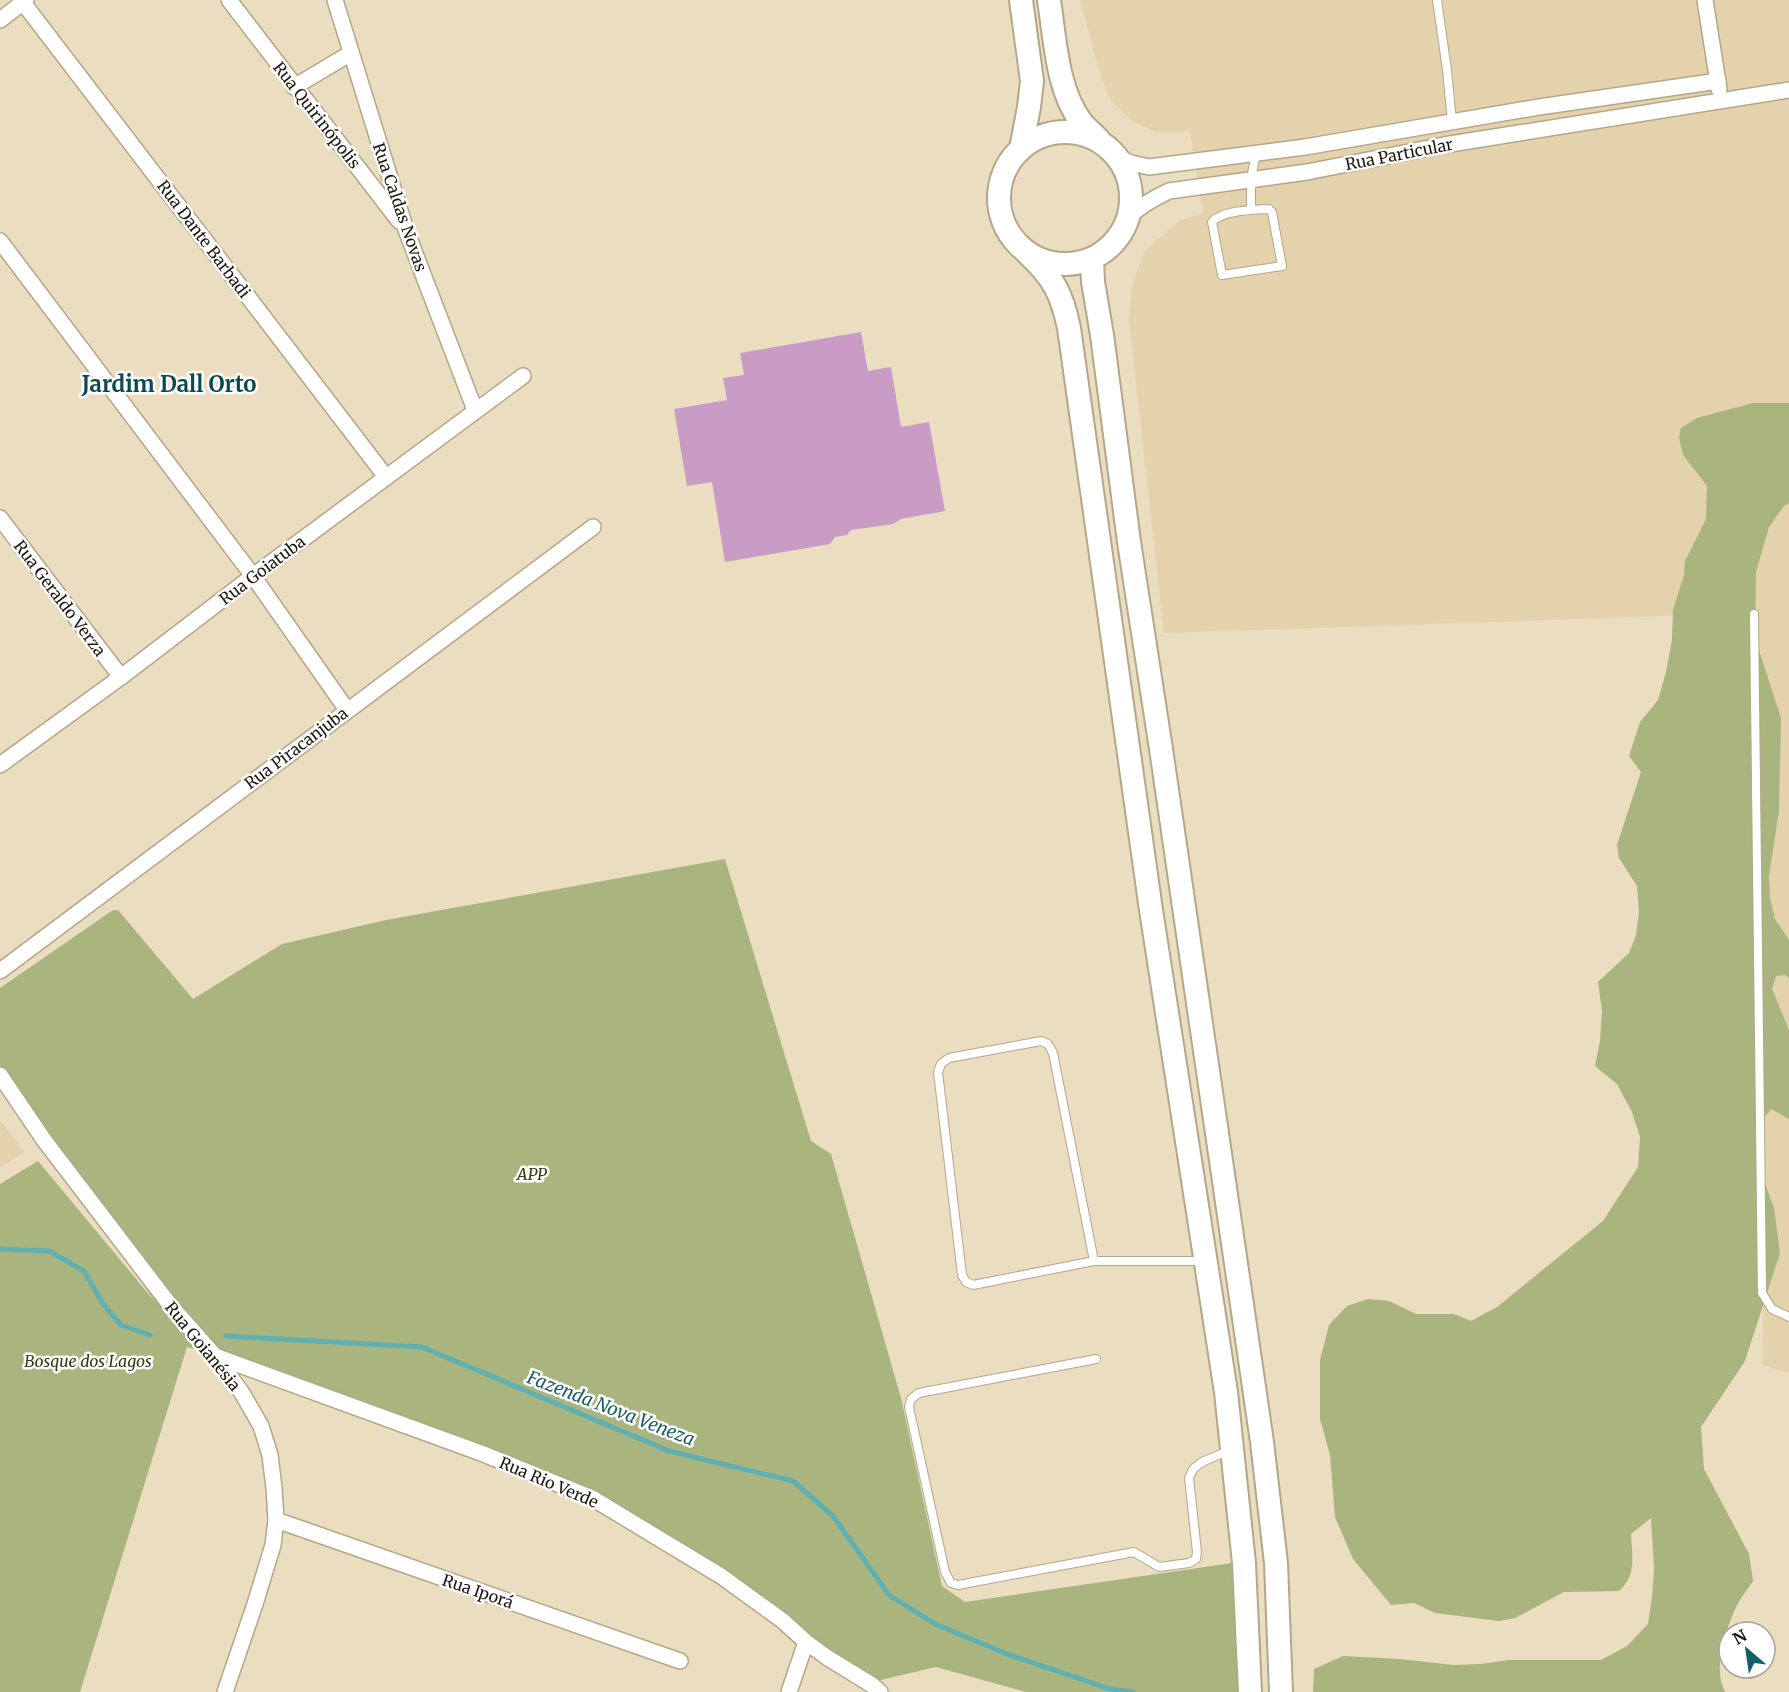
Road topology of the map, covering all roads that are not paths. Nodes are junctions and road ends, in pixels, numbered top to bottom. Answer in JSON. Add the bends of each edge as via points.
{"nodes":[{"id":1,"x":229,"y":0,"type":"edge"},
{"id":2,"x":335,"y":0,"type":"edge"},
{"id":3,"x":1021,"y":0,"type":"edge"},
{"id":4,"x":1049,"y":0,"type":"edge"},
{"id":5,"x":1437,"y":0,"type":"edge"},
{"id":6,"x":1705,"y":0,"type":"edge"},
{"id":7,"x":24,"y":1,"type":"edge"},
{"id":8,"x":0,"y":20,"type":"edge"},
{"id":9,"x":351,"y":53,"type":"junction"},
{"id":10,"x":1718,"y":81,"type":"junction"},
{"id":11,"x":294,"y":87,"type":"junction"},
{"id":12,"x":1678,"y":88,"type":"junction"},
{"id":13,"x":1789,"y":90,"type":"edge"},
{"id":14,"x":1721,"y":101,"type":"junction"},
{"id":15,"x":1681,"y":107,"type":"junction"},
{"id":16,"x":1452,"y":122,"type":"junction"},
{"id":17,"x":1305,"y":147,"type":"junction"},
{"id":18,"x":1020,"y":149,"type":"junction"},
{"id":19,"x":1111,"y":151,"type":"junction"},
{"id":20,"x":1256,"y":153,"type":"junction"},
{"id":21,"x":1307,"y":172,"type":"junction"},
{"id":22,"x":1251,"y":179,"type":"junction"},
{"id":23,"x":1251,"y":210,"type":"junction"},
{"id":24,"x":1125,"y":220,"type":"junction"},
{"id":25,"x":405,"y":230,"type":"junction"},
{"id":26,"x":0,"y":241,"type":"edge"},
{"id":27,"x":1028,"y":254,"type":"junction"},
{"id":28,"x":1092,"y":258,"type":"junction"},
{"id":29,"x":523,"y":376,"type":"dead end"},
{"id":30,"x":475,"y":410,"type":"junction"},
{"id":31,"x":386,"y":477,"type":"junction"},
{"id":32,"x":0,"y":518,"type":"edge"},
{"id":33,"x":593,"y":527,"type":"dead end"},
{"id":34,"x":253,"y":576,"type":"junction"},
{"id":35,"x":1754,"y":614,"type":"dead end"},
{"id":36,"x":121,"y":677,"type":"junction"},
{"id":37,"x":347,"y":710,"type":"junction"},
{"id":38,"x":0,"y":765,"type":"edge"},
{"id":39,"x":0,"y":971,"type":"edge"},
{"id":40,"x":0,"y":1075,"type":"edge"},
{"id":41,"x":1094,"y":1261,"type":"junction"},
{"id":42,"x":1205,"y":1261,"type":"junction"},
{"id":43,"x":1789,"y":1317,"type":"edge"},
{"id":44,"x":215,"y":1356,"type":"junction"},
{"id":45,"x":1096,"y":1359,"type":"dead end"},
{"id":46,"x":1233,"y":1449,"type":"junction"},
{"id":47,"x":276,"y":1520,"type":"junction"},
{"id":48,"x":806,"y":1642,"type":"junction"},
{"id":49,"x":680,"y":1661,"type":"dead end"},
{"id":50,"x":1281,"y":1689,"type":"edge"},
{"id":51,"x":225,"y":1692,"type":"edge"},
{"id":52,"x":789,"y":1692,"type":"edge"},
{"id":53,"x":880,"y":1692,"type":"edge"},
{"id":54,"x":1250,"y":1692,"type":"edge"}],
"edges":[{"from":1,"to":11,"type":"street","name":"Rua Quirinópolis"},
{"from":2,"to":9,"type":"street","name":"Rua Caldas Novas"},
{"from":3,"to":18,"type":"street","via":[[1032,81]]},
{"from":4,"to":19,"type":"street","via":[[1063,86],[1083,124]]},
{"from":5,"to":16,"type":"lane"},
{"from":6,"to":10,"type":"street"},
{"from":7,"to":8,"type":"street"},
{"from":7,"to":31,"type":"street","name":"Rua Dante Barbadi"},
{"from":9,"to":11,"type":"street"},
{"from":9,"to":25,"type":"street","name":"Rua Caldas Novas"},
{"from":10,"to":12,"type":"street","name":"Rua Particular"},
{"from":10,"to":14,"type":"street"},
{"from":11,"to":25,"type":"street","name":"Rua Quirinópolis"},
{"from":12,"to":15,"type":"lane"},
{"from":12,"to":16,"type":"street","name":"Rua Particular","via":[[1559,101]]},
{"from":13,"to":14,"type":"street","name":"Rua Particular"},
{"from":14,"to":15,"type":"street","name":"Rua Particular"},
{"from":15,"to":21,"type":"street","name":"Rua Particular","via":[[1444,145]]},
{"from":16,"to":17,"type":"street","name":"Rua Particular"},
{"from":17,"to":20,"type":"street","name":"Rua Particular"},
{"from":17,"to":21,"type":"street"},
{"from":18,"to":19,"type":"street","via":[[1040,137],[1062,132],[1084,135]]},
{"from":18,"to":27,"type":"street","via":[[1000,183],[999,210],[1009,235]]},
{"from":19,"to":20,"type":"street","name":"Rua Particular","via":[[1131,163],[1149,167]]},
{"from":19,"to":24,"type":"street","via":[[1126,172],[1131,188],[1131,206]]},
{"from":20,"to":22,"type":"lane"},
{"from":21,"to":22,"type":"street","name":"Rua Particular"},
{"from":22,"to":23,"type":"lane"},
{"from":22,"to":24,"type":"street","name":"Rua Particular","via":[[1169,191]]},
{"from":23,"to":23,"type":"lane","via":[[1218,217],[1212,222],[1222,275],[1282,265],[1272,212]]},
{"from":24,"to":28,"type":"street","via":[[1118,238]]},
{"from":25,"to":30,"type":"street","name":"Rua Caldas Novas"},
{"from":26,"to":34,"type":"street"},
{"from":27,"to":28,"type":"street","via":[[1060,264]]},
{"from":27,"to":42,"type":"street","via":[[1045,269],[1058,289],[1069,328]]},
{"from":28,"to":50,"type":"street","via":[[1129,542],[1262,1442],[1276,1563]]},
{"from":29,"to":30,"type":"street","name":"Rua Goiatuba"},
{"from":30,"to":31,"type":"street","name":"Rua Goiatuba"},
{"from":31,"to":34,"type":"street","name":"Rua Goiatuba"},
{"from":32,"to":36,"type":"street","name":"Rua Geraldo Verza"},
{"from":33,"to":37,"type":"street","name":"Rua Piracanjuba"},
{"from":34,"to":36,"type":"street","name":"Rua Goiatuba"},
{"from":34,"to":37,"type":"street"},
{"from":35,"to":43,"type":"lane","via":[[1762,1293],[1772,1309]]},
{"from":36,"to":38,"type":"street","name":"Rua Goiatuba"},
{"from":37,"to":39,"type":"street","name":"Rua Piracanjuba"},
{"from":40,"to":44,"type":"street","name":"Rua Goianésia","via":[[44,1140],[170,1305]]},
{"from":41,"to":41,"type":"lane","via":[[973,1285],[966,1282],[962,1275],[938,1072],[941,1064],[950,1058],[1018,1045],[1041,1041],[1047,1044],[1053,1053]]},
{"from":41,"to":42,"type":"lane"},
{"from":42,"to":46,"type":"street"},
{"from":44,"to":47,"type":"street","name":"Rua Goianésia","via":[[261,1426],[270,1455]]},
{"from":44,"to":48,"type":"street","name":"Rua Rio Verde","via":[[592,1498],[721,1576]]},
{"from":45,"to":46,"type":"lane","via":[[919,1393],[911,1399],[909,1407],[945,1572],[951,1583],[958,1585],[1134,1552],[1158,1568],[1189,1563],[1196,1559],[1197,1552],[1189,1479],[1193,1468]]},
{"from":46,"to":54,"type":"street","via":[[1244,1563]]},
{"from":47,"to":49,"type":"street","name":"Rua Iporá"},
{"from":47,"to":51,"type":"street","name":"Rua Goianésia","via":[[273,1545]]},
{"from":48,"to":52,"type":"street"},
{"from":48,"to":53,"type":"street","name":"Rua Rio Verde"}]}
